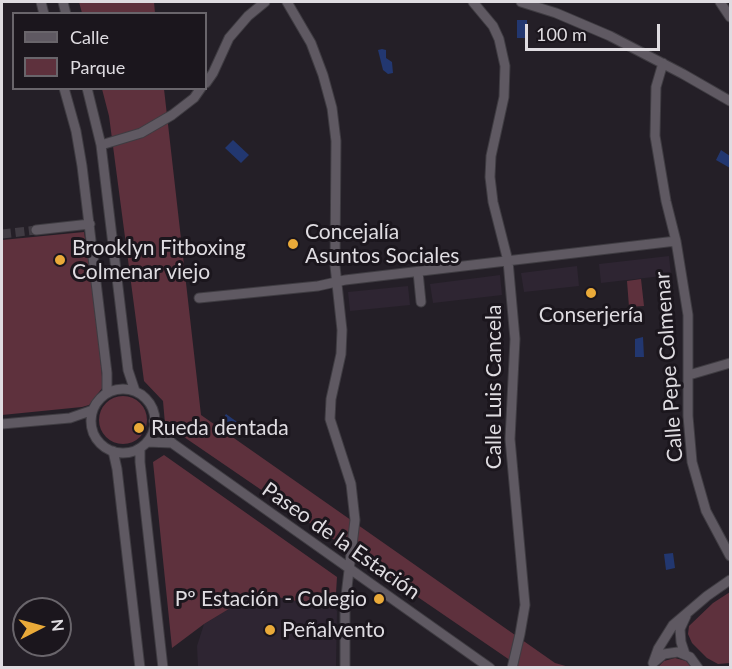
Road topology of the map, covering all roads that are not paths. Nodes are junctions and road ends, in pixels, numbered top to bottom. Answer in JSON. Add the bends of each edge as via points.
{"nodes":[{"id":1,"x":265,"y":2,"type":"edge"},
{"id":2,"x":287,"y":2,"type":"edge"},
{"id":3,"x":521,"y":2,"type":"edge"},
{"id":4,"x":720,"y":2,"type":"edge"},
{"id":5,"x":477,"y":4,"type":"edge"},
{"id":6,"x":730,"y":17,"type":"edge"},
{"id":7,"x":663,"y":63,"type":"junction"},
{"id":8,"x":207,"y":82,"type":"edge"},
{"id":9,"x":65,"y":90,"type":"edge"},
{"id":10,"x":87,"y":90,"type":"edge"},
{"id":11,"x":200,"y":90,"type":"edge"},
{"id":12,"x":730,"y":101,"type":"edge"},
{"id":13,"x":101,"y":145,"type":"junction"},
{"id":14,"x":90,"y":224,"type":"junction"},
{"id":15,"x":36,"y":230,"type":"tunnel mouth"},
{"id":16,"x":676,"y":241,"type":"junction"},
{"id":17,"x":508,"y":261,"type":"junction"},
{"id":18,"x":418,"y":272,"type":"junction"},
{"id":19,"x":337,"y":282,"type":"junction"},
{"id":20,"x":199,"y":298,"type":"dead end"},
{"id":21,"x":421,"y":302,"type":"dead end"},
{"id":22,"x":730,"y":363,"type":"edge"},
{"id":23,"x":689,"y":375,"type":"junction"},
{"id":24,"x":135,"y":391,"type":"junction"},
{"id":25,"x":106,"y":393,"type":"junction"},
{"id":26,"x":93,"y":410,"type":"junction"},
{"id":27,"x":70,"y":418,"type":"junction"},
{"id":28,"x":154,"y":421,"type":"junction"},
{"id":29,"x":2,"y":424,"type":"edge"},
{"id":30,"x":91,"y":425,"type":"junction"},
{"id":31,"x":172,"y":444,"type":"junction"},
{"id":32,"x":143,"y":445,"type":"junction"},
{"id":33,"x":113,"y":451,"type":"junction"},
{"id":34,"x":730,"y":556,"type":"edge"},
{"id":35,"x":350,"y":569,"type":"junction"},
{"id":36,"x":730,"y":580,"type":"edge"},
{"id":37,"x":687,"y":614,"type":"junction"},
{"id":38,"x":685,"y":654,"type":"junction"},
{"id":39,"x":652,"y":665,"type":"edge"},
{"id":40,"x":700,"y":667,"type":"edge"},
{"id":41,"x":140,"y":668,"type":"edge"},
{"id":42,"x":163,"y":668,"type":"edge"},
{"id":43,"x":345,"y":668,"type":"edge"},
{"id":44,"x":489,"y":668,"type":"edge"},
{"id":45,"x":512,"y":668,"type":"edge"}],
"edges":[{"from":1,"to":8,"type":"street","via":[[229,38]]},
{"from":2,"to":19,"type":"street","via":[[311,43],[332,108],[336,141]]},
{"from":3,"to":7,"type":"street","via":[[610,36]]},
{"from":4,"to":6,"type":"street"},
{"from":5,"to":17,"type":"street","name":"Calle Luis Cancela","via":[[499,39],[505,66],[504,97],[490,177]]},
{"from":7,"to":12,"type":"street"},
{"from":7,"to":16,"type":"street","name":"Calle Pepe Colmenar","via":[[656,87],[655,136]]},
{"from":9,"to":14,"type":"street","via":[[76,131]]},
{"from":10,"to":13,"type":"street"},
{"from":11,"to":13,"type":"street","via":[[172,115],[141,133]]},
{"from":13,"to":24,"type":"street","via":[[128,370]]},
{"from":14,"to":15,"type":"street"},
{"from":14,"to":25,"type":"street"},
{"from":16,"to":17,"type":"street"},
{"from":16,"to":23,"type":"street","name":"Calle Pepe Colmenar","via":[[688,315]]},
{"from":17,"to":18,"type":"street"},
{"from":17,"to":45,"type":"street","name":"Calle Luis Cancela","via":[[515,339],[511,468],[525,605]]},
{"from":18,"to":19,"type":"street"},
{"from":18,"to":21,"type":"street"},
{"from":19,"to":20,"type":"street"},
{"from":19,"to":35,"type":"street","via":[[341,354],[330,419],[354,506]]},
{"from":22,"to":23,"type":"street"},
{"from":23,"to":34,"type":"street","name":"Calle Pepe Colmenar","via":[[689,440],[694,473],[706,511]]},
{"from":24,"to":25,"type":"street","via":[[118,389]]},
{"from":24,"to":28,"type":"street","via":[[149,403]]},
{"from":25,"to":26,"type":"street"},
{"from":26,"to":27,"type":"street"},
{"from":26,"to":30,"type":"street"},
{"from":27,"to":29,"type":"street"},
{"from":27,"to":30,"type":"street"},
{"from":28,"to":31,"type":"street","name":"Paseo de la Estación"},
{"from":28,"to":32,"type":"street","via":[[151,435]]},
{"from":30,"to":33,"type":"street","via":[[101,444]]},
{"from":31,"to":32,"type":"street"},
{"from":31,"to":35,"type":"street","name":"Paseo de la Estación"},
{"from":32,"to":33,"type":"street","via":[[124,452]]},
{"from":32,"to":42,"type":"street"},
{"from":33,"to":41,"type":"street"},
{"from":35,"to":43,"type":"street","via":[[345,604]]},
{"from":35,"to":44,"type":"street","name":"Paseo de la Estación"},
{"from":36,"to":37,"type":"street"},
{"from":37,"to":38,"type":"street","via":[[680,629]]},
{"from":37,"to":39,"type":"street","via":[[673,625]]},
{"from":38,"to":39,"type":"street","via":[[671,652]]},
{"from":38,"to":40,"type":"street"}]}
